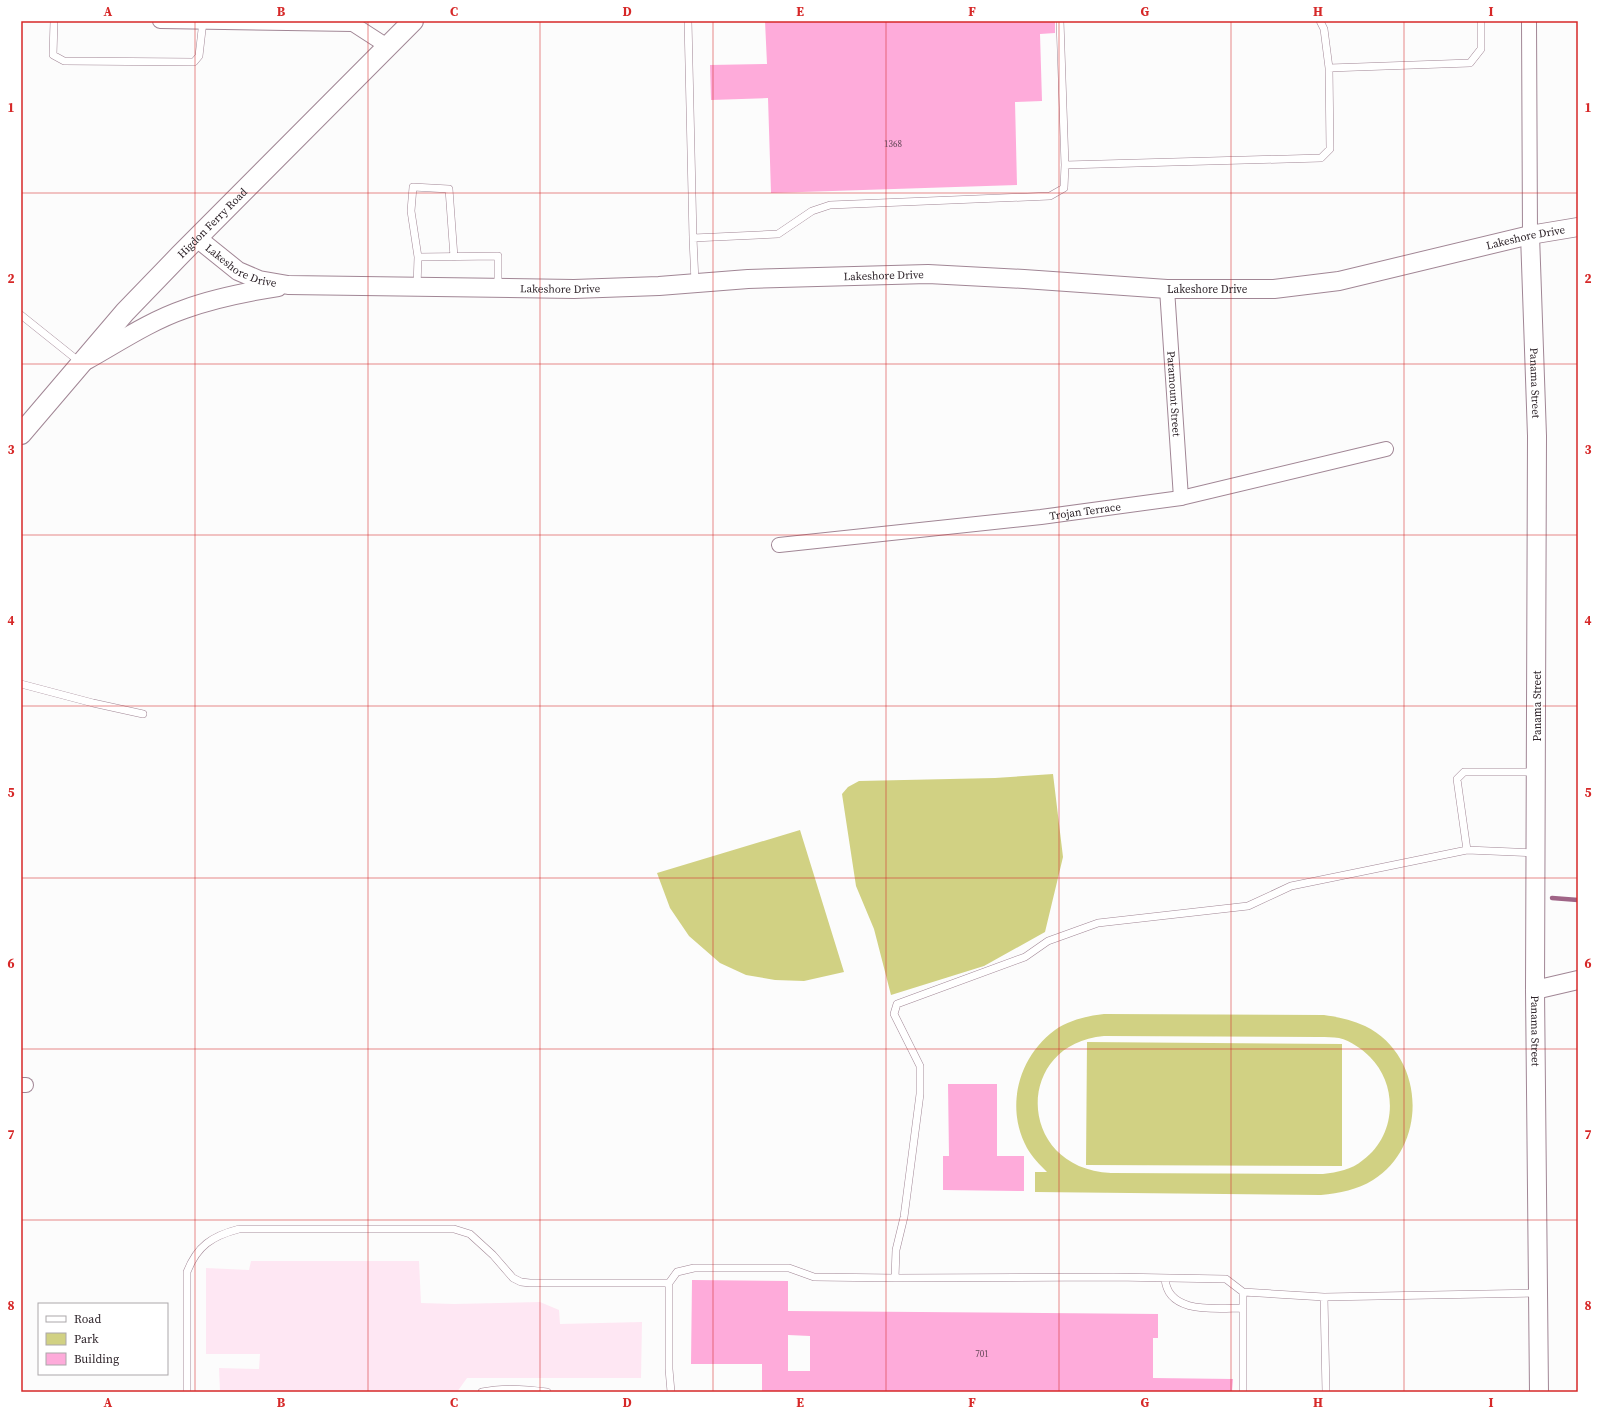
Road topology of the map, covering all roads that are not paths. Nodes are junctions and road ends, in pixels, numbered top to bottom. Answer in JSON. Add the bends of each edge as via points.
{"nodes":[{"id":1,"x":54,"y":21,"type":"edge"},
{"id":2,"x":160,"y":21,"type":"edge"},
{"id":3,"x":202,"y":21,"type":"edge"},
{"id":4,"x":412,"y":21,"type":"edge"},
{"id":5,"x":688,"y":21,"type":"edge"},
{"id":6,"x":1060,"y":21,"type":"edge"},
{"id":7,"x":1320,"y":21,"type":"edge"},
{"id":8,"x":1481,"y":21,"type":"edge"},
{"id":9,"x":1529,"y":21,"type":"edge"},
{"id":10,"x":335,"y":22,"type":"edge"},
{"id":11,"x":387,"y":46,"type":"junction"},
{"id":12,"x":1329,"y":68,"type":"junction"},
{"id":13,"x":1065,"y":165,"type":"junction"},
{"id":14,"x":1578,"y":228,"type":"edge"},
{"id":15,"x":1530,"y":235,"type":"junction"},
{"id":16,"x":197,"y":238,"type":"junction"},
{"id":17,"x":693,"y":238,"type":"junction"},
{"id":18,"x":418,"y":257,"type":"junction"},
{"id":19,"x":454,"y":257,"type":"junction"},
{"id":20,"x":695,"y":283,"type":"junction"},
{"id":21,"x":288,"y":285,"type":"junction"},
{"id":22,"x":417,"y":287,"type":"junction"},
{"id":23,"x":498,"y":288,"type":"junction"},
{"id":24,"x":1167,"y":289,"type":"junction"},
{"id":25,"x":21,"y":315,"type":"edge"},
{"id":26,"x":81,"y":363,"type":"junction"},
{"id":27,"x":21,"y":434,"type":"edge"},
{"id":28,"x":1386,"y":449,"type":"dead end"},
{"id":29,"x":1181,"y":498,"type":"junction"},
{"id":30,"x":779,"y":545,"type":"dead end"},
{"id":31,"x":21,"y":684,"type":"edge"},
{"id":32,"x":143,"y":714,"type":"dead end"},
{"id":33,"x":1536,"y":772,"type":"junction"},
{"id":34,"x":1467,"y":850,"type":"junction"},
{"id":35,"x":1536,"y":853,"type":"junction"},
{"id":36,"x":1578,"y":980,"type":"edge"},
{"id":37,"x":1535,"y":990,"type":"junction"},
{"id":38,"x":895,"y":1278,"type":"junction"},
{"id":39,"x":1165,"y":1278,"type":"junction"},
{"id":40,"x":669,"y":1283,"type":"junction"},
{"id":41,"x":1243,"y":1292,"type":"junction"},
{"id":42,"x":1538,"y":1293,"type":"junction"},
{"id":43,"x":1324,"y":1297,"type":"junction"},
{"id":44,"x":1243,"y":1308,"type":"junction"},
{"id":45,"x":187,"y":1392,"type":"edge"},
{"id":46,"x":482,"y":1392,"type":"edge"},
{"id":47,"x":547,"y":1392,"type":"edge"},
{"id":48,"x":671,"y":1392,"type":"edge"},
{"id":49,"x":1243,"y":1392,"type":"edge"},
{"id":50,"x":1326,"y":1392,"type":"edge"},
{"id":51,"x":1539,"y":1392,"type":"edge"}],
"edges":[{"from":1,"to":3,"type":"lane","via":[[53,55],[71,62],[194,62],[199,56]]},
{"from":2,"to":3,"type":"street"},
{"from":3,"to":10,"type":"street"},
{"from":4,"to":11,"type":"main road","name":"Higdon Ferry Road"},
{"from":5,"to":17,"type":"lane"},
{"from":6,"to":13,"type":"lane"},
{"from":7,"to":12,"type":"lane","via":[[1324,29]]},
{"from":8,"to":12,"type":"lane","via":[[1481,49],[1470,63]]},
{"from":9,"to":15,"type":"street","name":"Panama Street"},
{"from":10,"to":11,"type":"street","via":[[353,24]]},
{"from":11,"to":16,"type":"main road","name":"Higdon Ferry Road"},
{"from":12,"to":13,"type":"lane","via":[[1330,150],[1321,158]]},
{"from":13,"to":17,"type":"lane","via":[[1064,188],[1050,196],[830,205],[812,211],[778,234]]},
{"from":14,"to":15,"type":"street","name":"Lakeshore Drive"},
{"from":15,"to":24,"type":"street","name":"Lakeshore Drive","via":[[1339,282],[1274,289]]},
{"from":15,"to":33,"type":"street","name":"Panama Street","via":[[1537,436]]},
{"from":16,"to":21,"type":"street","name":"Lakeshore Drive","via":[[238,271],[259,280]]},
{"from":16,"to":26,"type":"main road","name":"Higdon Ferry Road","via":[[125,312]]},
{"from":17,"to":20,"type":"lane"},
{"from":18,"to":19,"type":"lane"},
{"from":18,"to":19,"type":"lane","via":[[412,211],[413,186],[449,189]]},
{"from":18,"to":22,"type":"lane"},
{"from":19,"to":23,"type":"lane","via":[[498,256]]},
{"from":20,"to":23,"type":"street","name":"Lakeshore Drive","via":[[574,289]]},
{"from":20,"to":24,"type":"street","name":"Lakeshore Drive","via":[[928,274]]},
{"from":21,"to":22,"type":"street","name":"Lakeshore Drive"},
{"from":21,"to":26,"type":"street","via":[[222,298],[185,309],[161,319]]},
{"from":22,"to":23,"type":"street","name":"Lakeshore Drive"},
{"from":24,"to":29,"type":"street","name":"Paramount Street"},
{"from":25,"to":26,"type":"lane"},
{"from":26,"to":27,"type":"main road","name":"Higdon Ferry Road"},
{"from":28,"to":29,"type":"street","name":"Trojan Terrace"},
{"from":29,"to":30,"type":"street","name":"Trojan Terrace","via":[[1041,517]]},
{"from":31,"to":32,"type":"lane"},
{"from":33,"to":34,"type":"lane","via":[[1464,772],[1457,779]]},
{"from":33,"to":35,"type":"street","name":"Panama Street"},
{"from":34,"to":35,"type":"lane"},
{"from":34,"to":38,"type":"lane","via":[[1291,886],[1248,906],[1098,922],[1048,941],[1025,957],[897,1004],[894,1014],[920,1066],[920,1094],[904,1218],[896,1250]]},
{"from":35,"to":37,"type":"street","name":"Panama Street"},
{"from":36,"to":37,"type":"street"},
{"from":37,"to":42,"type":"street","name":"Panama Street"},
{"from":38,"to":39,"type":"lane"},
{"from":38,"to":40,"type":"lane","via":[[814,1277],[790,1268],[694,1268],[677,1272]]},
{"from":39,"to":41,"type":"lane","via":[[1226,1280]]},
{"from":39,"to":44,"type":"lane","via":[[1168,1294],[1178,1302],[1202,1307]]},
{"from":40,"to":45,"type":"lane","via":[[521,1282],[513,1278],[470,1234],[454,1229],[239,1229],[221,1234],[205,1244],[192,1259],[187,1272]]},
{"from":40,"to":48,"type":"lane"},
{"from":41,"to":43,"type":"lane"},
{"from":41,"to":44,"type":"lane"},
{"from":42,"to":43,"type":"lane"},
{"from":42,"to":51,"type":"street","name":"Panama Street"},
{"from":43,"to":50,"type":"lane"},
{"from":44,"to":49,"type":"lane"},
{"from":46,"to":47,"type":"lane","via":[[524,1389]]}]}
